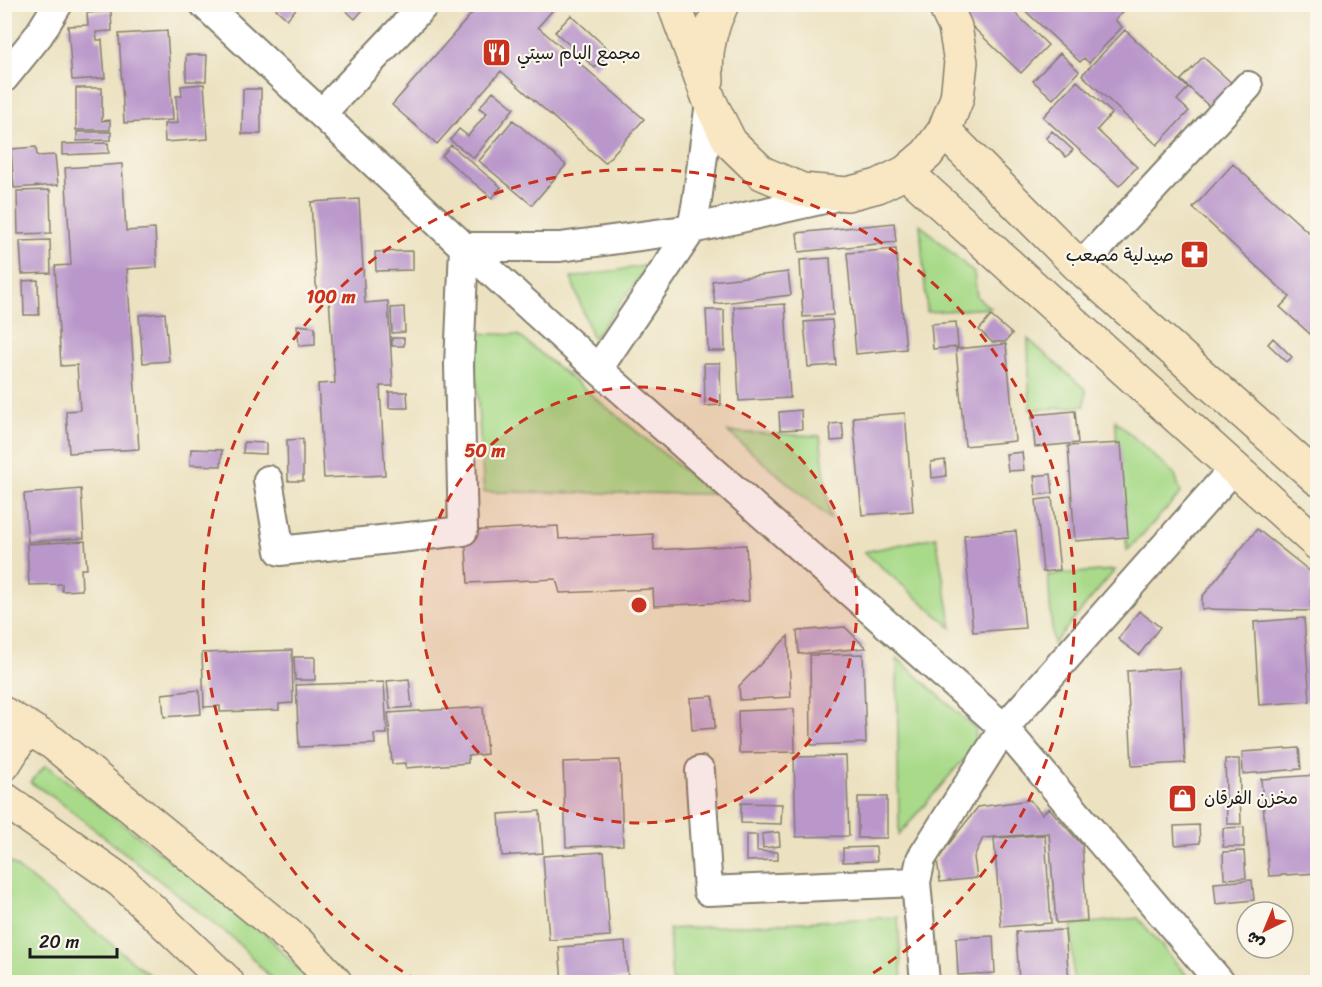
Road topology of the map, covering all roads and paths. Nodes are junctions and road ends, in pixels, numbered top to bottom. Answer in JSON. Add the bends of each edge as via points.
{"nodes":[{"id":1,"x":58,"y":4,"type":"edge"},
{"id":2,"x":204,"y":4,"type":"edge"},
{"id":3,"x":425,"y":4,"type":"edge"},
{"id":4,"x":674,"y":4,"type":"edge"},
{"id":5,"x":722,"y":4,"type":"edge"},
{"id":6,"x":944,"y":4,"type":"edge"},
{"id":7,"x":4,"y":78,"type":"edge"},
{"id":8,"x":1248,"y":86,"type":"dead end"},
{"id":9,"x":710,"y":102,"type":"junction"},
{"id":10,"x":322,"y":114,"type":"junction"},
{"id":11,"x":944,"y":131,"type":"junction"},
{"id":12,"x":906,"y":172,"type":"junction"},
{"id":13,"x":846,"y":194,"type":"junction"},
{"id":14,"x":692,"y":229,"type":"junction"},
{"id":15,"x":464,"y":247,"type":"junction"},
{"id":16,"x":1080,"y":267,"type":"junction"},
{"id":17,"x":598,"y":369,"type":"junction"},
{"id":18,"x":1234,"y":468,"type":"junction"},
{"id":19,"x":1317,"y":479,"type":"edge"},
{"id":20,"x":268,"y":480,"type":"dead end"},
{"id":21,"x":1317,"y":544,"type":"edge"},
{"id":22,"x":16,"y":720,"type":"edge"},
{"id":23,"x":1004,"y":728,"type":"junction"},
{"id":24,"x":4,"y":764,"type":"edge"},
{"id":25,"x":700,"y":771,"type":"dead end"},
{"id":26,"x":4,"y":799,"type":"edge"},
{"id":27,"x":916,"y":882,"type":"junction"},
{"id":28,"x":227,"y":982,"type":"edge"},
{"id":29,"x":335,"y":982,"type":"edge"},
{"id":30,"x":925,"y":982,"type":"edge"},
{"id":31,"x":1220,"y":982,"type":"edge"}],
"edges":[{"from":1,"to":7,"type":"street"},
{"from":2,"to":10,"type":"street"},
{"from":3,"to":10,"type":"street"},
{"from":4,"to":9,"type":"main road"},
{"from":5,"to":9,"type":"main road","via":[[711,26],[705,64]]},
{"from":6,"to":11,"type":"main road","via":[[955,27],[961,62],[957,98]]},
{"from":8,"to":16,"type":"street"},
{"from":9,"to":13,"type":"main road","via":[[730,142],[762,173],[802,190]]},
{"from":9,"to":14,"type":"street"},
{"from":10,"to":15,"type":"street"},
{"from":11,"to":12,"type":"main road","via":[[927,154]]},
{"from":11,"to":16,"type":"main road"},
{"from":12,"to":13,"type":"main road","via":[[878,186]]},
{"from":12,"to":18,"type":"main road"},
{"from":13,"to":14,"type":"street"},
{"from":14,"to":15,"type":"street","via":[[560,247]]},
{"from":14,"to":17,"type":"street"},
{"from":15,"to":17,"type":"street"},
{"from":15,"to":20,"type":"street","via":[[459,365],[463,531],[280,551]]},
{"from":16,"to":19,"type":"main road"},
{"from":17,"to":23,"type":"street"},
{"from":18,"to":21,"type":"main road"},
{"from":18,"to":23,"type":"street"},
{"from":22,"to":24,"type":"main road"},
{"from":22,"to":29,"type":"main road","via":[[53,743],[298,943]]},
{"from":23,"to":27,"type":"street","via":[[921,859]]},
{"from":23,"to":31,"type":"street"},
{"from":25,"to":27,"type":"street","via":[[708,891]]},
{"from":26,"to":28,"type":"main road","via":[[121,881]]},
{"from":27,"to":30,"type":"street"}]}
